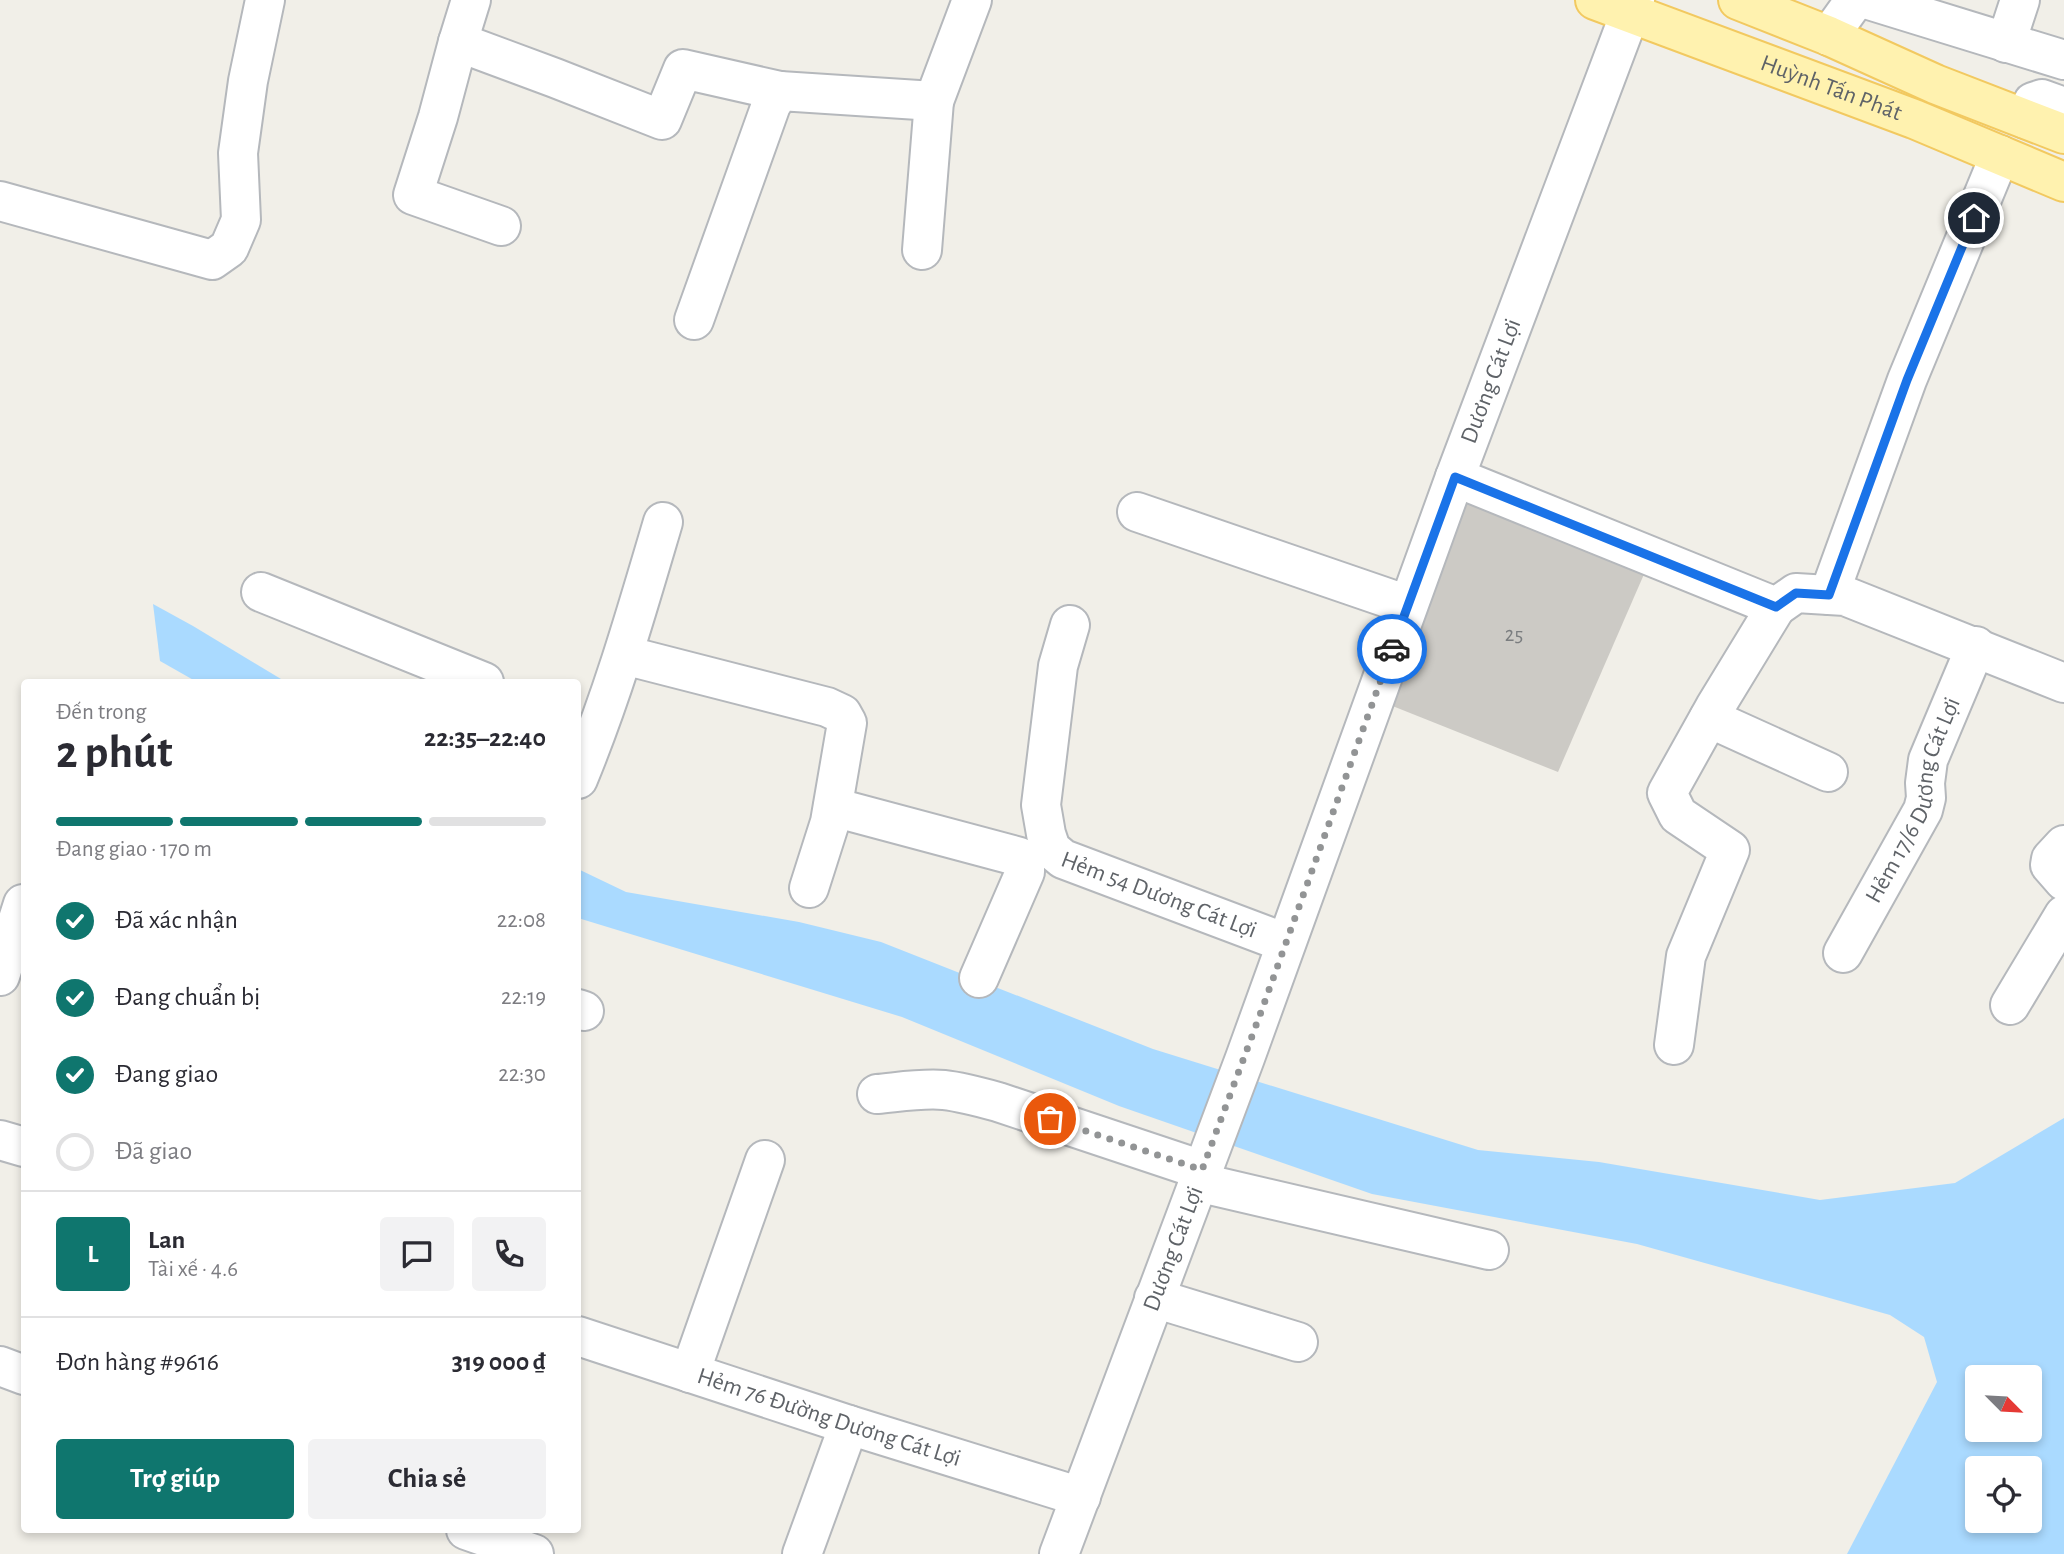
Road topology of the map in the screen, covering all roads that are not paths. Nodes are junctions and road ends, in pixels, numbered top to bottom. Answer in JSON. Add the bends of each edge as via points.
{"nodes":[{"id":1,"x":265,"y":0,"type":"edge"},
{"id":2,"x":471,"y":0,"type":"edge"},
{"id":3,"x":972,"y":0,"type":"edge"},
{"id":4,"x":1594,"y":0,"type":"edge"},
{"id":5,"x":1738,"y":0,"type":"edge"},
{"id":6,"x":1855,"y":0,"type":"edge"},
{"id":7,"x":1869,"y":0,"type":"edge"},
{"id":8,"x":2020,"y":0,"type":"edge"},
{"id":9,"x":1632,"y":7,"type":"edge"},
{"id":10,"x":1829,"y":36,"type":"junction"},
{"id":11,"x":458,"y":42,"type":"junction"},
{"id":12,"x":2006,"y":43,"type":"junction"},
{"id":13,"x":2064,"y":60,"type":"edge"},
{"id":14,"x":780,"y":91,"type":"junction"},
{"id":15,"x":934,"y":101,"type":"junction"},
{"id":16,"x":2064,"y":107,"type":"edge"},
{"id":17,"x":2026,"y":119,"type":"junction"},
{"id":18,"x":2064,"y":134,"type":"edge"},
{"id":19,"x":2000,"y":155,"type":"junction"},
{"id":20,"x":2064,"y":182,"type":"edge"},
{"id":21,"x":0,"y":201,"type":"edge"},
{"id":22,"x":500,"y":226,"type":"dead end"},
{"id":23,"x":922,"y":250,"type":"dead end"},
{"id":24,"x":694,"y":320,"type":"dead end"},
{"id":25,"x":1455,"y":477,"type":"junction"},
{"id":26,"x":1137,"y":512,"type":"dead end"},
{"id":27,"x":663,"y":522,"type":"dead end"},
{"id":28,"x":261,"y":592,"type":"dead end"},
{"id":29,"x":1829,"y":595,"type":"junction"},
{"id":30,"x":1408,"y":605,"type":"junction"},
{"id":31,"x":1776,"y":607,"type":"junction"},
{"id":32,"x":1070,"y":625,"type":"dead end"},
{"id":33,"x":1976,"y":646,"type":"junction"},
{"id":34,"x":625,"y":655,"type":"junction"},
{"id":35,"x":477,"y":679,"type":"edge"},
{"id":36,"x":2064,"y":683,"type":"edge"},
{"id":37,"x":1709,"y":718,"type":"junction"},
{"id":38,"x":588,"y":725,"type":"edge"},
{"id":39,"x":581,"y":763,"type":"edge"},
{"id":40,"x":1828,"y":772,"type":"dead end"},
{"id":41,"x":833,"y":807,"type":"junction"},
{"id":42,"x":2064,"y":845,"type":"edge"},
{"id":43,"x":2064,"y":881,"type":"edge"},
{"id":44,"x":809,"y":888,"type":"dead end"},
{"id":45,"x":21,"y":910,"type":"edge"},
{"id":46,"x":2064,"y":915,"type":"edge"},
{"id":47,"x":1286,"y":943,"type":"junction"},
{"id":48,"x":1843,"y":953,"type":"dead end"},
{"id":49,"x":0,"y":976,"type":"edge"},
{"id":50,"x":979,"y":978,"type":"dead end"},
{"id":51,"x":2010,"y":1005,"type":"dead end"},
{"id":52,"x":1674,"y":1045,"type":"dead end"},
{"id":53,"x":877,"y":1094,"type":"dead end"},
{"id":54,"x":0,"y":1140,"type":"edge"},
{"id":55,"x":21,"y":1146,"type":"edge"},
{"id":56,"x":765,"y":1160,"type":"dead end"},
{"id":57,"x":1202,"y":1169,"type":"junction"},
{"id":58,"x":1489,"y":1250,"type":"dead end"},
{"id":59,"x":1154,"y":1298,"type":"junction"},
{"id":60,"x":581,"y":1337,"type":"edge"},
{"id":61,"x":1298,"y":1342,"type":"dead end"},
{"id":62,"x":0,"y":1366,"type":"edge"},
{"id":63,"x":690,"y":1373,"type":"junction"},
{"id":64,"x":21,"y":1374,"type":"edge"},
{"id":65,"x":849,"y":1425,"type":"junction"},
{"id":66,"x":1081,"y":1497,"type":"junction"},
{"id":67,"x":474,"y":1533,"type":"edge"},
{"id":68,"x":534,"y":1554,"type":"edge"},
{"id":69,"x":802,"y":1554,"type":"edge"},
{"id":70,"x":1059,"y":1554,"type":"edge"}],
"edges":[{"from":1,"to":21,"type":"street","via":[[238,153],[241,220],[229,248],[212,260]]},
{"from":2,"to":11,"type":"street"},
{"from":3,"to":15,"type":"street"},
{"from":4,"to":9,"type":"main road","name":"Huỳnh Tấn Phát"},
{"from":5,"to":10,"type":"main road","name":"Huỳnh Tấn Phát"},
{"from":6,"to":10,"type":"street"},
{"from":7,"to":12,"type":"street"},
{"from":8,"to":12,"type":"street"},
{"from":9,"to":19,"type":"main road","name":"Huỳnh Tấn Phát"},
{"from":9,"to":25,"type":"street","name":"Dương Cát Lợi"},
{"from":10,"to":17,"type":"main road","name":"Huỳnh Tấn Phát"},
{"from":11,"to":14,"type":"street","via":[[662,120],[682,69]]},
{"from":11,"to":22,"type":"street","via":[[413,195]]},
{"from":12,"to":13,"type":"street"},
{"from":14,"to":15,"type":"street"},
{"from":14,"to":24,"type":"street","via":[[771,105]]},
{"from":15,"to":23,"type":"street"},
{"from":16,"to":17,"type":"street","via":[[2042,99],[2034,102]]},
{"from":17,"to":18,"type":"main road","name":"Huỳnh Tấn Phát"},
{"from":19,"to":20,"type":"main road","name":"Huỳnh Tấn Phát"},
{"from":19,"to":29,"type":"street","via":[[1907,380]]},
{"from":25,"to":30,"type":"street","name":"Dương Cát Lợi"},
{"from":25,"to":31,"type":"street"},
{"from":26,"to":30,"type":"street"},
{"from":27,"to":34,"type":"street"},
{"from":28,"to":35,"type":"street"},
{"from":29,"to":31,"type":"street","via":[[1796,593]]},
{"from":29,"to":33,"type":"street","via":[[1845,596]]},
{"from":30,"to":47,"type":"street","name":"Dương Cát Lợi"},
{"from":31,"to":37,"type":"street"},
{"from":32,"to":47,"type":"street","name":"Hẻm 54 Dương Cát Lợi","via":[[1058,666],[1041,805],[1051,849],[1063,859]]},
{"from":33,"to":36,"type":"street"},
{"from":33,"to":48,"type":"street","name":"Hẻm 17/6 Dương Cát Lợi","via":[[1928,760],[1923,810]]},
{"from":34,"to":38,"type":"street"},
{"from":34,"to":41,"type":"street","via":[[842,714],[847,723]]},
{"from":37,"to":40,"type":"street"},
{"from":37,"to":52,"type":"street","via":[[1667,793],[1678,815],[1730,850],[1686,956]]},
{"from":38,"to":39,"type":"street"},
{"from":41,"to":44,"type":"street"},
{"from":41,"to":50,"type":"street","via":[[1025,861],[1025,872]]},
{"from":42,"to":43,"type":"street","via":[[2050,865]]},
{"from":45,"to":49,"type":"street"},
{"from":46,"to":51,"type":"street"},
{"from":47,"to":57,"type":"street","name":"Dương Cát Lợi"},
{"from":53,"to":57,"type":"street","via":[[943,1090],[968,1094]]},
{"from":54,"to":55,"type":"street"},
{"from":56,"to":63,"type":"street"},
{"from":57,"to":58,"type":"street"},
{"from":57,"to":59,"type":"street","name":"Dương Cát Lợi"},
{"from":59,"to":61,"type":"street"},
{"from":59,"to":66,"type":"street","name":"Dương Cát Lợi"},
{"from":60,"to":63,"type":"street","name":"Hẻm 76 Đường Dương Cát Lợi"},
{"from":62,"to":64,"type":"street"},
{"from":63,"to":65,"type":"street","name":"Hẻm 76 Đường Dương Cát Lợi"},
{"from":65,"to":66,"type":"street","name":"Hẻm 76 Đường Dương Cát Lợi"},
{"from":65,"to":69,"type":"street"},
{"from":66,"to":70,"type":"street","name":"Dương Cát Lợi"},
{"from":67,"to":68,"type":"street"}]}
